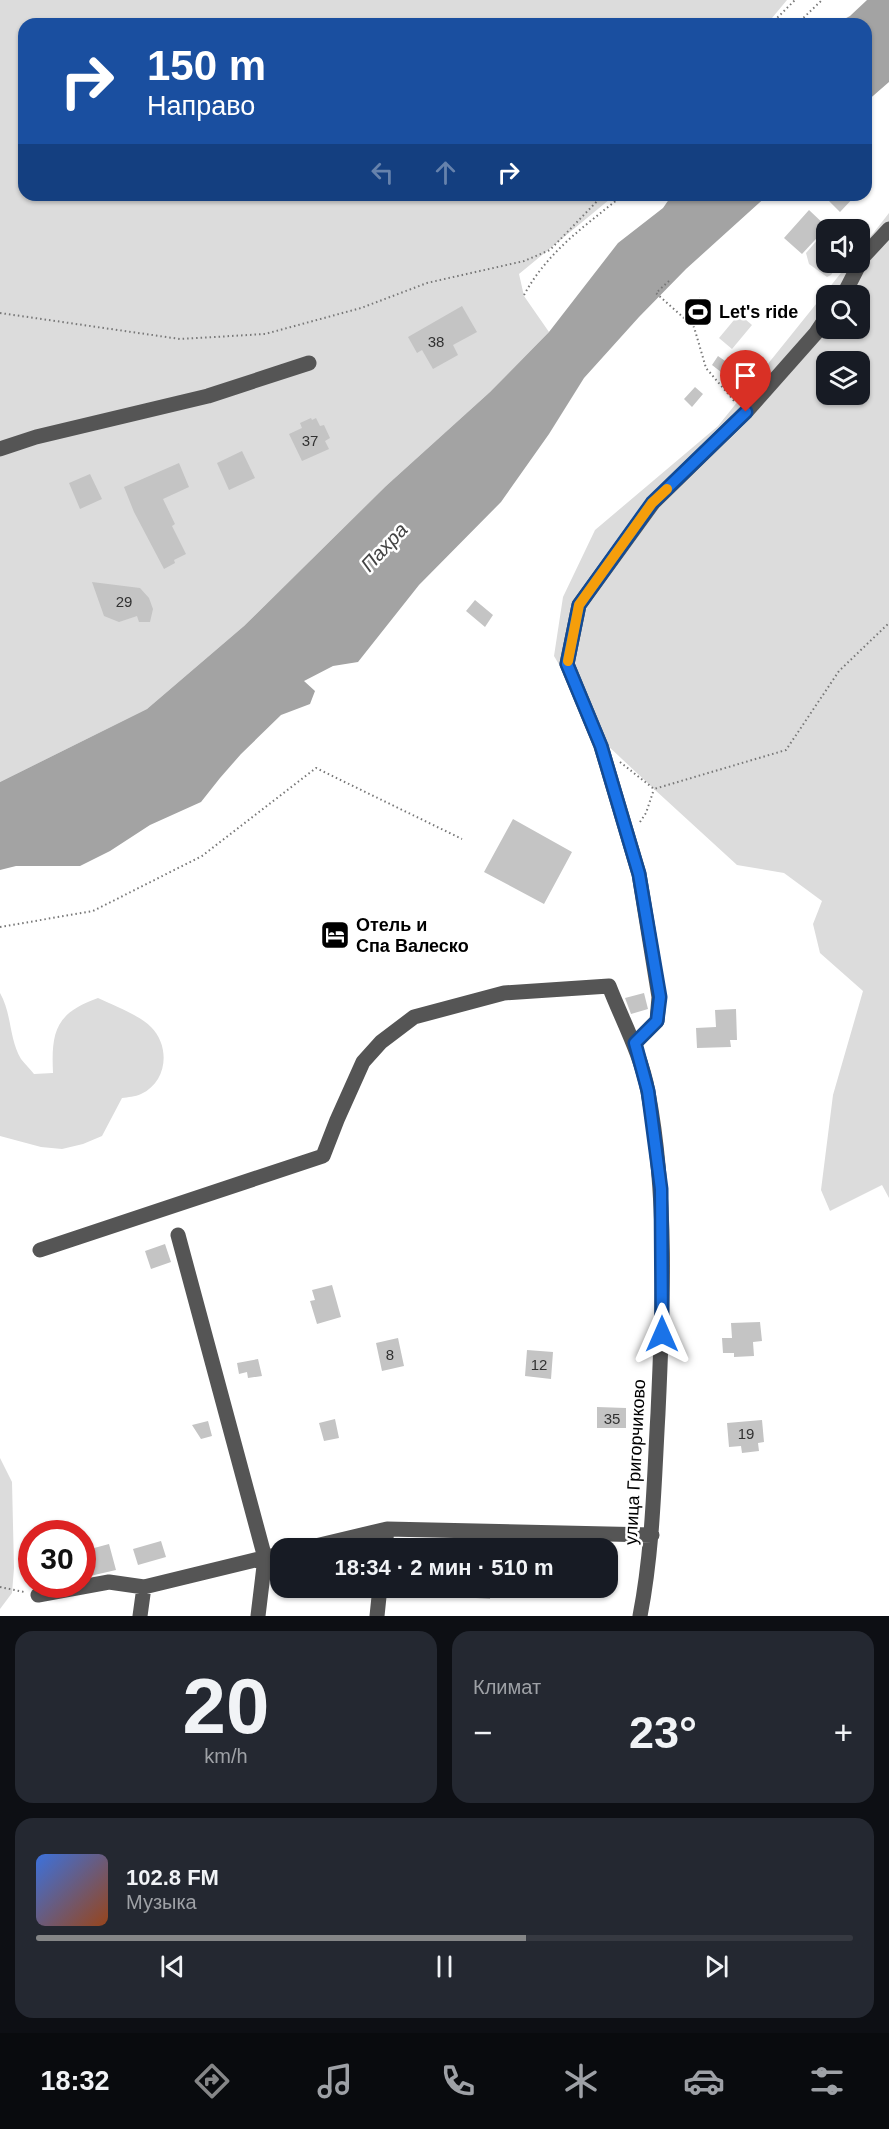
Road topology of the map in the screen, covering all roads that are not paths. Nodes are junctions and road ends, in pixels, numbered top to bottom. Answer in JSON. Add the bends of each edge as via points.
{"nodes":[{"id":1,"x":889,"y":229,"type":"edge"},
{"id":2,"x":849,"y":285,"type":"edge"},
{"id":3,"x":816,"y":333,"type":"edge"},
{"id":4,"x":309,"y":363,"type":"dead end"},
{"id":5,"x":0,"y":449,"type":"edge"},
{"id":6,"x":635,"y":1043,"type":"junction"},
{"id":7,"x":178,"y":1235,"type":"dead end"},
{"id":8,"x":40,"y":1250,"type":"dead end"},
{"id":9,"x":387,"y":1529,"type":"junction"},
{"id":10,"x":652,"y":1535,"type":"junction"},
{"id":11,"x":349,"y":1538,"type":"edge"},
{"id":12,"x":386,"y":1538,"type":"edge"},
{"id":13,"x":270,"y":1557,"type":"edge"},
{"id":14,"x":265,"y":1558,"type":"junction"},
{"id":15,"x":96,"y":1585,"type":"edge"},
{"id":16,"x":144,"y":1587,"type":"junction"},
{"id":17,"x":379,"y":1598,"type":"edge"},
{"id":18,"x":140,"y":1616,"type":"edge"},
{"id":19,"x":258,"y":1616,"type":"edge"},
{"id":20,"x":377,"y":1616,"type":"edge"},
{"id":21,"x":640,"y":1616,"type":"edge"}],
"edges":[{"from":1,"to":2,"type":"street","via":[[863,257]]},
{"from":3,"to":6,"type":"street","via":[[746,412],[652,503],[579,605],[567,664],[601,746],[639,874],[660,997],[657,1021]]},
{"from":4,"to":5,"type":"street","via":[[208,396]]},
{"from":6,"to":8,"type":"street","name":"улица Григорчиково","via":[[609,986],[504,993],[414,1017],[381,1042],[363,1062],[323,1156]]},
{"from":6,"to":10,"type":"street","name":"улица Григорчиково","via":[[648,1091],[661,1189],[662,1334]]},
{"from":7,"to":14,"type":"street"},
{"from":9,"to":10,"type":"street"},
{"from":9,"to":11,"type":"street"},
{"from":9,"to":12,"type":"street"},
{"from":10,"to":21,"type":"street","name":"улица Григорчиково"},
{"from":13,"to":14,"type":"street"},
{"from":14,"to":16,"type":"street"},
{"from":14,"to":19,"type":"street"},
{"from":15,"to":16,"type":"street","via":[[109,1582]]},
{"from":16,"to":18,"type":"street"},
{"from":17,"to":20,"type":"street"}]}
